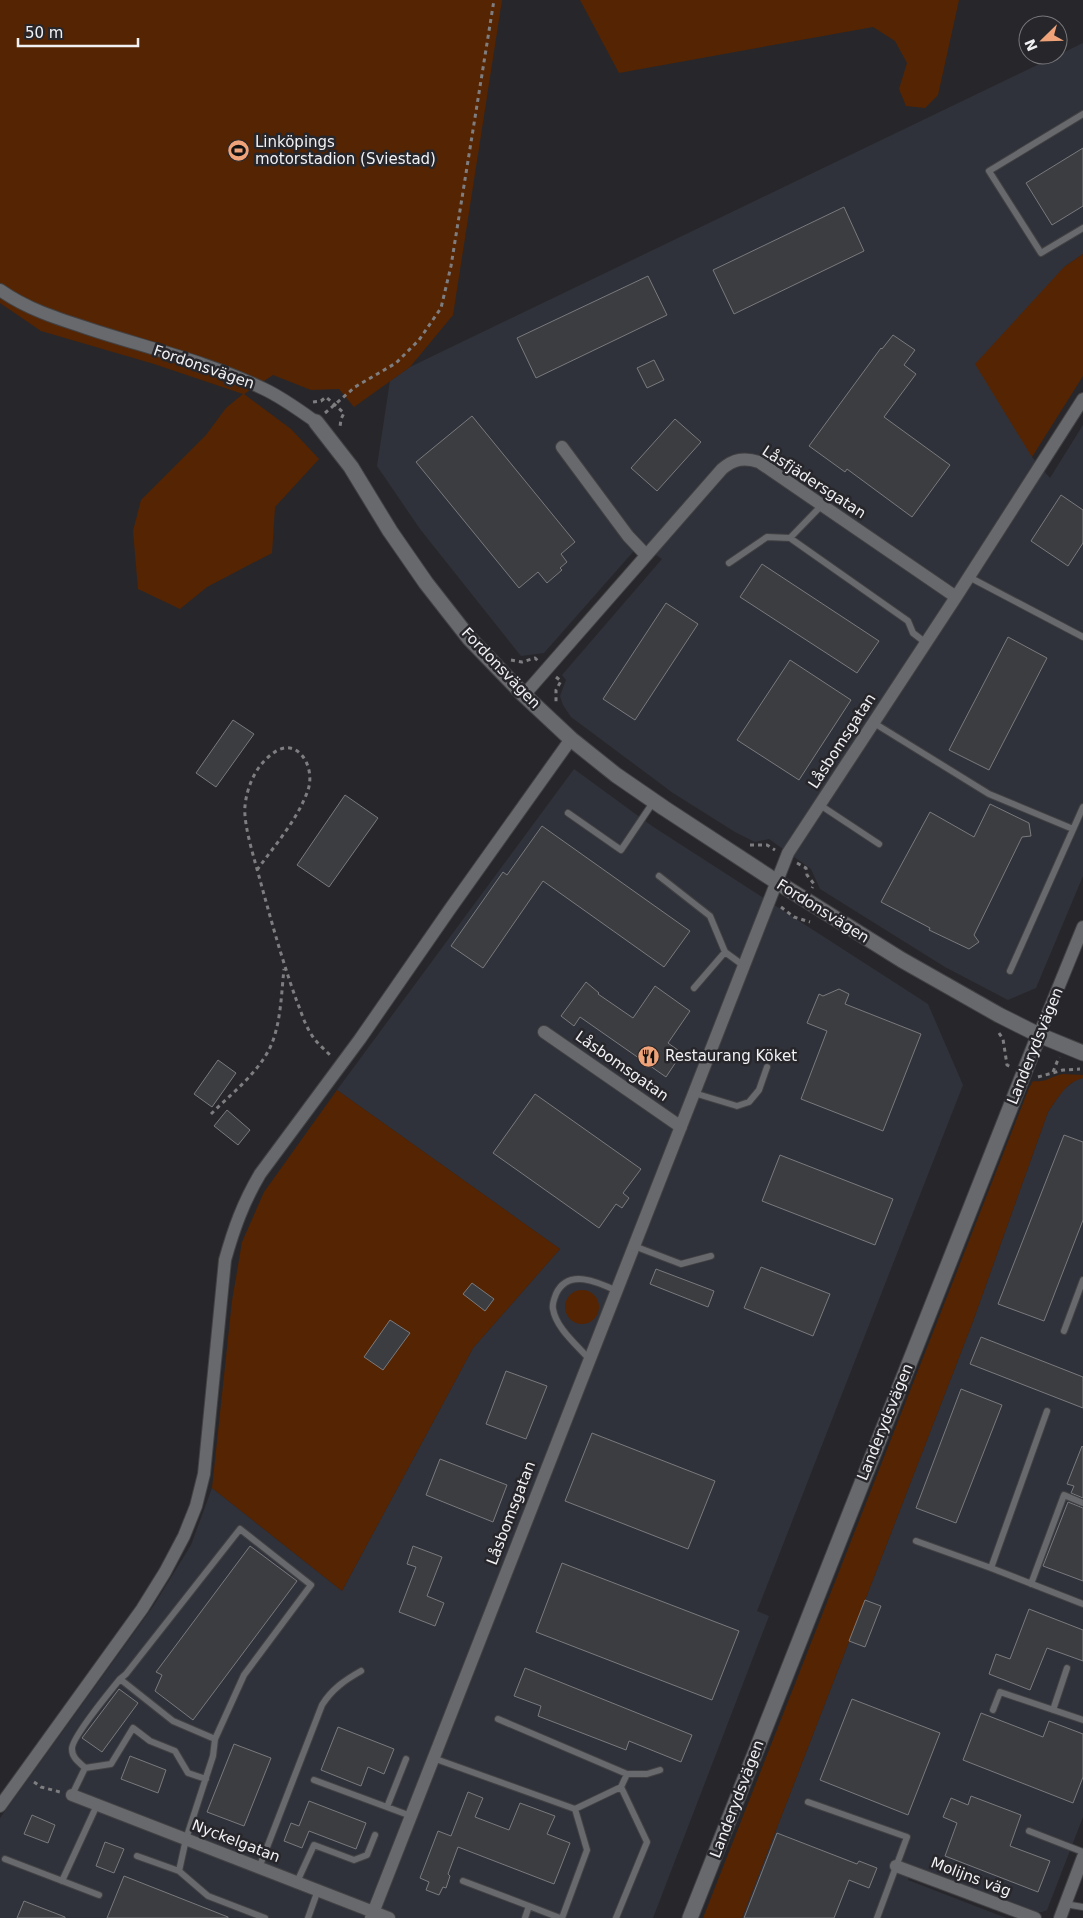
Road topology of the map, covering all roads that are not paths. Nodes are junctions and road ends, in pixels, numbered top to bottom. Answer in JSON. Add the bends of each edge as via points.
{"nodes":[{"id":1,"x":1083,"y":114,"type":"edge"},
{"id":2,"x":1083,"y":228,"type":"edge"},
{"id":3,"x":0,"y":290,"type":"edge"},
{"id":4,"x":1083,"y":399,"type":"edge"},
{"id":5,"x":316,"y":422,"type":"joint"},
{"id":6,"x":562,"y":447,"type":"dead end"},
{"id":7,"x":822,"y":505,"type":"junction"},
{"id":8,"x":790,"y":538,"type":"junction"},
{"id":9,"x":646,"y":555,"type":"junction"},
{"id":10,"x":729,"y":563,"type":"dead end"},
{"id":11,"x":969,"y":577,"type":"junction"},
{"id":12,"x":956,"y":597,"type":"junction"},
{"id":13,"x":1083,"y":637,"type":"edge"},
{"id":14,"x":926,"y":643,"type":"junction"},
{"id":15,"x":524,"y":695,"type":"junction"},
{"id":16,"x":874,"y":723,"type":"junction"},
{"id":17,"x":571,"y":739,"type":"junction"},
{"id":18,"x":654,"y":802,"type":"junction"},
{"id":19,"x":820,"y":805,"type":"junction"},
{"id":20,"x":1083,"y":807,"type":"edge"},
{"id":21,"x":568,"y":813,"type":"dead end"},
{"id":22,"x":1073,"y":829,"type":"junction"},
{"id":23,"x":879,"y":844,"type":"dead end"},
{"id":24,"x":660,"y":876,"type":"dead end"},
{"id":25,"x":777,"y":882,"type":"junction"},
{"id":26,"x":1083,"y":927,"type":"edge"},
{"id":27,"x":725,"y":952,"type":"junction"},
{"id":28,"x":744,"y":966,"type":"junction"},
{"id":29,"x":1010,"y":971,"type":"dead end"},
{"id":30,"x":694,"y":988,"type":"dead end"},
{"id":31,"x":544,"y":1032,"type":"dead end"},
{"id":32,"x":1039,"y":1035,"type":"junction"},
{"id":33,"x":1083,"y":1053,"type":"edge"},
{"id":34,"x":767,"y":1067,"type":"dead end"},
{"id":35,"x":694,"y":1093,"type":"junction"},
{"id":36,"x":681,"y":1127,"type":"junction"},
{"id":37,"x":634,"y":1246,"type":"junction"},
{"id":38,"x":711,"y":1256,"type":"dead end"},
{"id":39,"x":1083,"y":1280,"type":"edge"},
{"id":40,"x":617,"y":1291,"type":"junction"},
{"id":41,"x":1064,"y":1331,"type":"dead end"},
{"id":42,"x":589,"y":1359,"type":"junction"},
{"id":43,"x":1048,"y":1411,"type":"dead end"},
{"id":44,"x":1083,"y":1503,"type":"edge"},
{"id":45,"x":916,"y":1541,"type":"dead end"},
{"id":46,"x":991,"y":1568,"type":"junction"},
{"id":47,"x":1031,"y":1584,"type":"junction"},
{"id":48,"x":1083,"y":1604,"type":"edge"},
{"id":49,"x":1067,"y":1668,"type":"dead end"},
{"id":50,"x":361,"y":1670,"type":"dead end"},
{"id":51,"x":120,"y":1679,"type":"junction"},
{"id":52,"x":993,"y":1710,"type":"dead end"},
{"id":53,"x":1053,"y":1710,"type":"junction"},
{"id":54,"x":498,"y":1719,"type":"dead end"},
{"id":55,"x":1083,"y":1720,"type":"edge"},
{"id":56,"x":215,"y":1739,"type":"junction"},
{"id":57,"x":433,"y":1758,"type":"junction"},
{"id":58,"x":406,"y":1759,"type":"dead end"},
{"id":59,"x":84,"y":1768,"type":"junction"},
{"id":60,"x":660,"y":1770,"type":"dead end"},
{"id":61,"x":627,"y":1774,"type":"junction"},
{"id":62,"x":206,"y":1779,"type":"junction"},
{"id":63,"x":314,"y":1780,"type":"dead end"},
{"id":64,"x":621,"y":1786,"type":"junction"},
{"id":65,"x":72,"y":1795,"type":"joint"},
{"id":66,"x":808,"y":1802,"type":"dead end"},
{"id":67,"x":97,"y":1805,"type":"junction"},
{"id":68,"x":0,"y":1806,"type":"edge"},
{"id":69,"x":387,"y":1807,"type":"junction"},
{"id":70,"x":575,"y":1809,"type":"junction"},
{"id":71,"x":411,"y":1816,"type":"junction"},
{"id":72,"x":1029,"y":1831,"type":"dead end"},
{"id":73,"x":375,"y":1835,"type":"dead end"},
{"id":74,"x":186,"y":1839,"type":"junction"},
{"id":75,"x":1083,"y":1852,"type":"edge"},
{"id":76,"x":137,"y":1856,"type":"dead end"},
{"id":77,"x":1083,"y":1857,"type":"edge"},
{"id":78,"x":5,"y":1859,"type":"dead end"},
{"id":79,"x":896,"y":1866,"type":"junction"},
{"id":80,"x":259,"y":1868,"type":"junction"},
{"id":81,"x":178,"y":1871,"type":"junction"},
{"id":82,"x":62,"y":1881,"type":"junction"},
{"id":83,"x":463,"y":1881,"type":"dead end"},
{"id":84,"x":297,"y":1882,"type":"junction"},
{"id":85,"x":318,"y":1890,"type":"junction"},
{"id":86,"x":99,"y":1895,"type":"dead end"},
{"id":87,"x":1066,"y":1904,"type":"junction"},
{"id":88,"x":529,"y":1906,"type":"junction"},
{"id":89,"x":1083,"y":1908,"type":"edge"},
{"id":90,"x":372,"y":1915,"type":"edge"},
{"id":91,"x":265,"y":1918,"type":"edge"},
{"id":92,"x":308,"y":1918,"type":"edge"},
{"id":93,"x":389,"y":1918,"type":"edge"},
{"id":94,"x":524,"y":1918,"type":"edge"},
{"id":95,"x":561,"y":1918,"type":"edge"},
{"id":96,"x":616,"y":1918,"type":"edge"},
{"id":97,"x":690,"y":1918,"type":"edge"},
{"id":98,"x":877,"y":1918,"type":"edge"},
{"id":99,"x":1035,"y":1918,"type":"edge"},
{"id":100,"x":1060,"y":1918,"type":"edge"}],
"edges":[{"from":1,"to":2,"type":"lane","via":[[989,172],[1041,253]]},
{"from":3,"to":5,"type":"street","name":"Fordonsvägen","via":[[44,315],[230,374],[292,404]]},
{"from":4,"to":11,"type":"street","name":"Låsbomsgatan"},
{"from":5,"to":15,"type":"street","name":"Fordonsvägen","via":[[351,467],[426,583],[469,638]]},
{"from":6,"to":9,"type":"street","via":[[628,536]]},
{"from":7,"to":8,"type":"lane"},
{"from":7,"to":9,"type":"street","name":"Låsfjädersgatan","via":[[759,462],[750,458],[739,459],[722,469]]},
{"from":7,"to":12,"type":"street","name":"Låsfjädersgatan"},
{"from":8,"to":10,"type":"lane","via":[[767,536]]},
{"from":8,"to":14,"type":"lane","via":[[908,621],[913,633]]},
{"from":9,"to":15,"type":"street","name":"Låsfjädersgatan"},
{"from":11,"to":12,"type":"street","name":"Låsbomsgatan"},
{"from":11,"to":13,"type":"lane"},
{"from":12,"to":14,"type":"street","name":"Låsbomsgatan"},
{"from":14,"to":16,"type":"street","name":"Låsbomsgatan"},
{"from":15,"to":17,"type":"street","name":"Fordonsvägen"},
{"from":16,"to":19,"type":"street","name":"Låsbomsgatan"},
{"from":16,"to":22,"type":"lane","via":[[989,794]]},
{"from":17,"to":18,"type":"street","name":"Fordonsvägen"},
{"from":17,"to":68,"type":"street","via":[[246,1198],[234,1226],[226,1260],[204,1474],[184,1536],[142,1608]]},
{"from":18,"to":21,"type":"lane","via":[[621,850]]},
{"from":18,"to":25,"type":"street","name":"Fordonsvägen"},
{"from":19,"to":23,"type":"lane"},
{"from":19,"to":25,"type":"street","name":"Låsbomsgatan","via":[[787,857]]},
{"from":20,"to":22,"type":"lane"},
{"from":22,"to":29,"type":"lane"},
{"from":24,"to":27,"type":"lane","via":[[710,916]]},
{"from":25,"to":28,"type":"street","name":"Låsbomsgatan"},
{"from":25,"to":32,"type":"street","name":"Fordonsvägen","via":[[902,960]]},
{"from":26,"to":32,"type":"street","name":"Landerydsvägen"},
{"from":27,"to":28,"type":"lane"},
{"from":27,"to":30,"type":"lane"},
{"from":28,"to":35,"type":"street","name":"Låsbomsgatan"},
{"from":31,"to":36,"type":"street","name":"Låsbomsgatan"},
{"from":32,"to":33,"type":"street","name":"Fordonsvägen"},
{"from":32,"to":97,"type":"street","name":"Landerydsvägen"},
{"from":34,"to":35,"type":"lane","via":[[759,1090],[749,1102],[737,1106]]},
{"from":35,"to":36,"type":"street","name":"Låsbomsgatan"},
{"from":36,"to":37,"type":"street","name":"Låsbomsgatan"},
{"from":37,"to":38,"type":"lane","via":[[681,1264]]},
{"from":37,"to":40,"type":"street","name":"Låsbomsgatan"},
{"from":39,"to":41,"type":"lane"},
{"from":40,"to":42,"type":"street","name":"Låsbomsgatan"},
{"from":40,"to":42,"type":"lane","via":[[596,1281],[575,1279],[566,1282],[555,1298],[552,1308],[556,1318]]},
{"from":42,"to":57,"type":"street","name":"Låsbomsgatan"},
{"from":43,"to":46,"type":"lane"},
{"from":44,"to":47,"type":"lane","via":[[1064,1495]]},
{"from":45,"to":46,"type":"lane"},
{"from":46,"to":47,"type":"lane"},
{"from":47,"to":48,"type":"lane"},
{"from":49,"to":53,"type":"lane"},
{"from":50,"to":80,"type":"lane","via":[[340,1683],[322,1705]]},
{"from":51,"to":56,"type":"lane","via":[[173,1721]]},
{"from":51,"to":56,"type":"lane","via":[[240,1529],[311,1586],[244,1675]]},
{"from":51,"to":59,"type":"lane","via":[[71,1747],[73,1758]]},
{"from":52,"to":53,"type":"lane","via":[[1000,1692]]},
{"from":53,"to":55,"type":"lane"},
{"from":54,"to":61,"type":"lane"},
{"from":56,"to":62,"type":"lane"},
{"from":57,"to":70,"type":"lane"},
{"from":57,"to":71,"type":"street","name":"Låsbomsgatan"},
{"from":58,"to":69,"type":"lane"},
{"from":59,"to":62,"type":"lane","via":[[111,1764],[133,1728],[150,1741],[175,1751],[188,1773]]},
{"from":59,"to":65,"type":"lane"},
{"from":60,"to":61,"type":"lane"},
{"from":61,"to":64,"type":"lane"},
{"from":62,"to":74,"type":"lane"},
{"from":63,"to":69,"type":"lane"},
{"from":64,"to":70,"type":"lane"},
{"from":64,"to":96,"type":"lane","via":[[647,1842]]},
{"from":65,"to":67,"type":"street","name":"Nyckelgatan"},
{"from":66,"to":79,"type":"lane","via":[[906,1837]]},
{"from":67,"to":74,"type":"street","name":"Nyckelgatan"},
{"from":67,"to":82,"type":"lane"},
{"from":69,"to":71,"type":"lane"},
{"from":70,"to":95,"type":"lane","via":[[587,1850]]},
{"from":71,"to":90,"type":"street","name":"Låsbomsgatan"},
{"from":72,"to":75,"type":"lane"},
{"from":73,"to":84,"type":"lane","via":[[367,1855],[354,1860],[314,1845]]},
{"from":74,"to":80,"type":"street","name":"Nyckelgatan"},
{"from":74,"to":81,"type":"lane"},
{"from":76,"to":81,"type":"lane"},
{"from":77,"to":87,"type":"street"},
{"from":78,"to":82,"type":"lane"},
{"from":79,"to":98,"type":"lane"},
{"from":79,"to":99,"type":"street","name":"Molijns väg"},
{"from":80,"to":84,"type":"street","name":"Nyckelgatan"},
{"from":81,"to":91,"type":"lane","via":[[208,1896]]},
{"from":82,"to":86,"type":"lane"},
{"from":83,"to":88,"type":"lane"},
{"from":84,"to":85,"type":"street","name":"Nyckelgatan"},
{"from":85,"to":90,"type":"street","name":"Nyckelgatan"},
{"from":85,"to":92,"type":"lane"},
{"from":87,"to":89,"type":"lane"},
{"from":87,"to":100,"type":"street"},
{"from":88,"to":94,"type":"lane"},
{"from":88,"to":95,"type":"lane"},
{"from":90,"to":93,"type":"street","name":"Nyckelgatan"}]}
